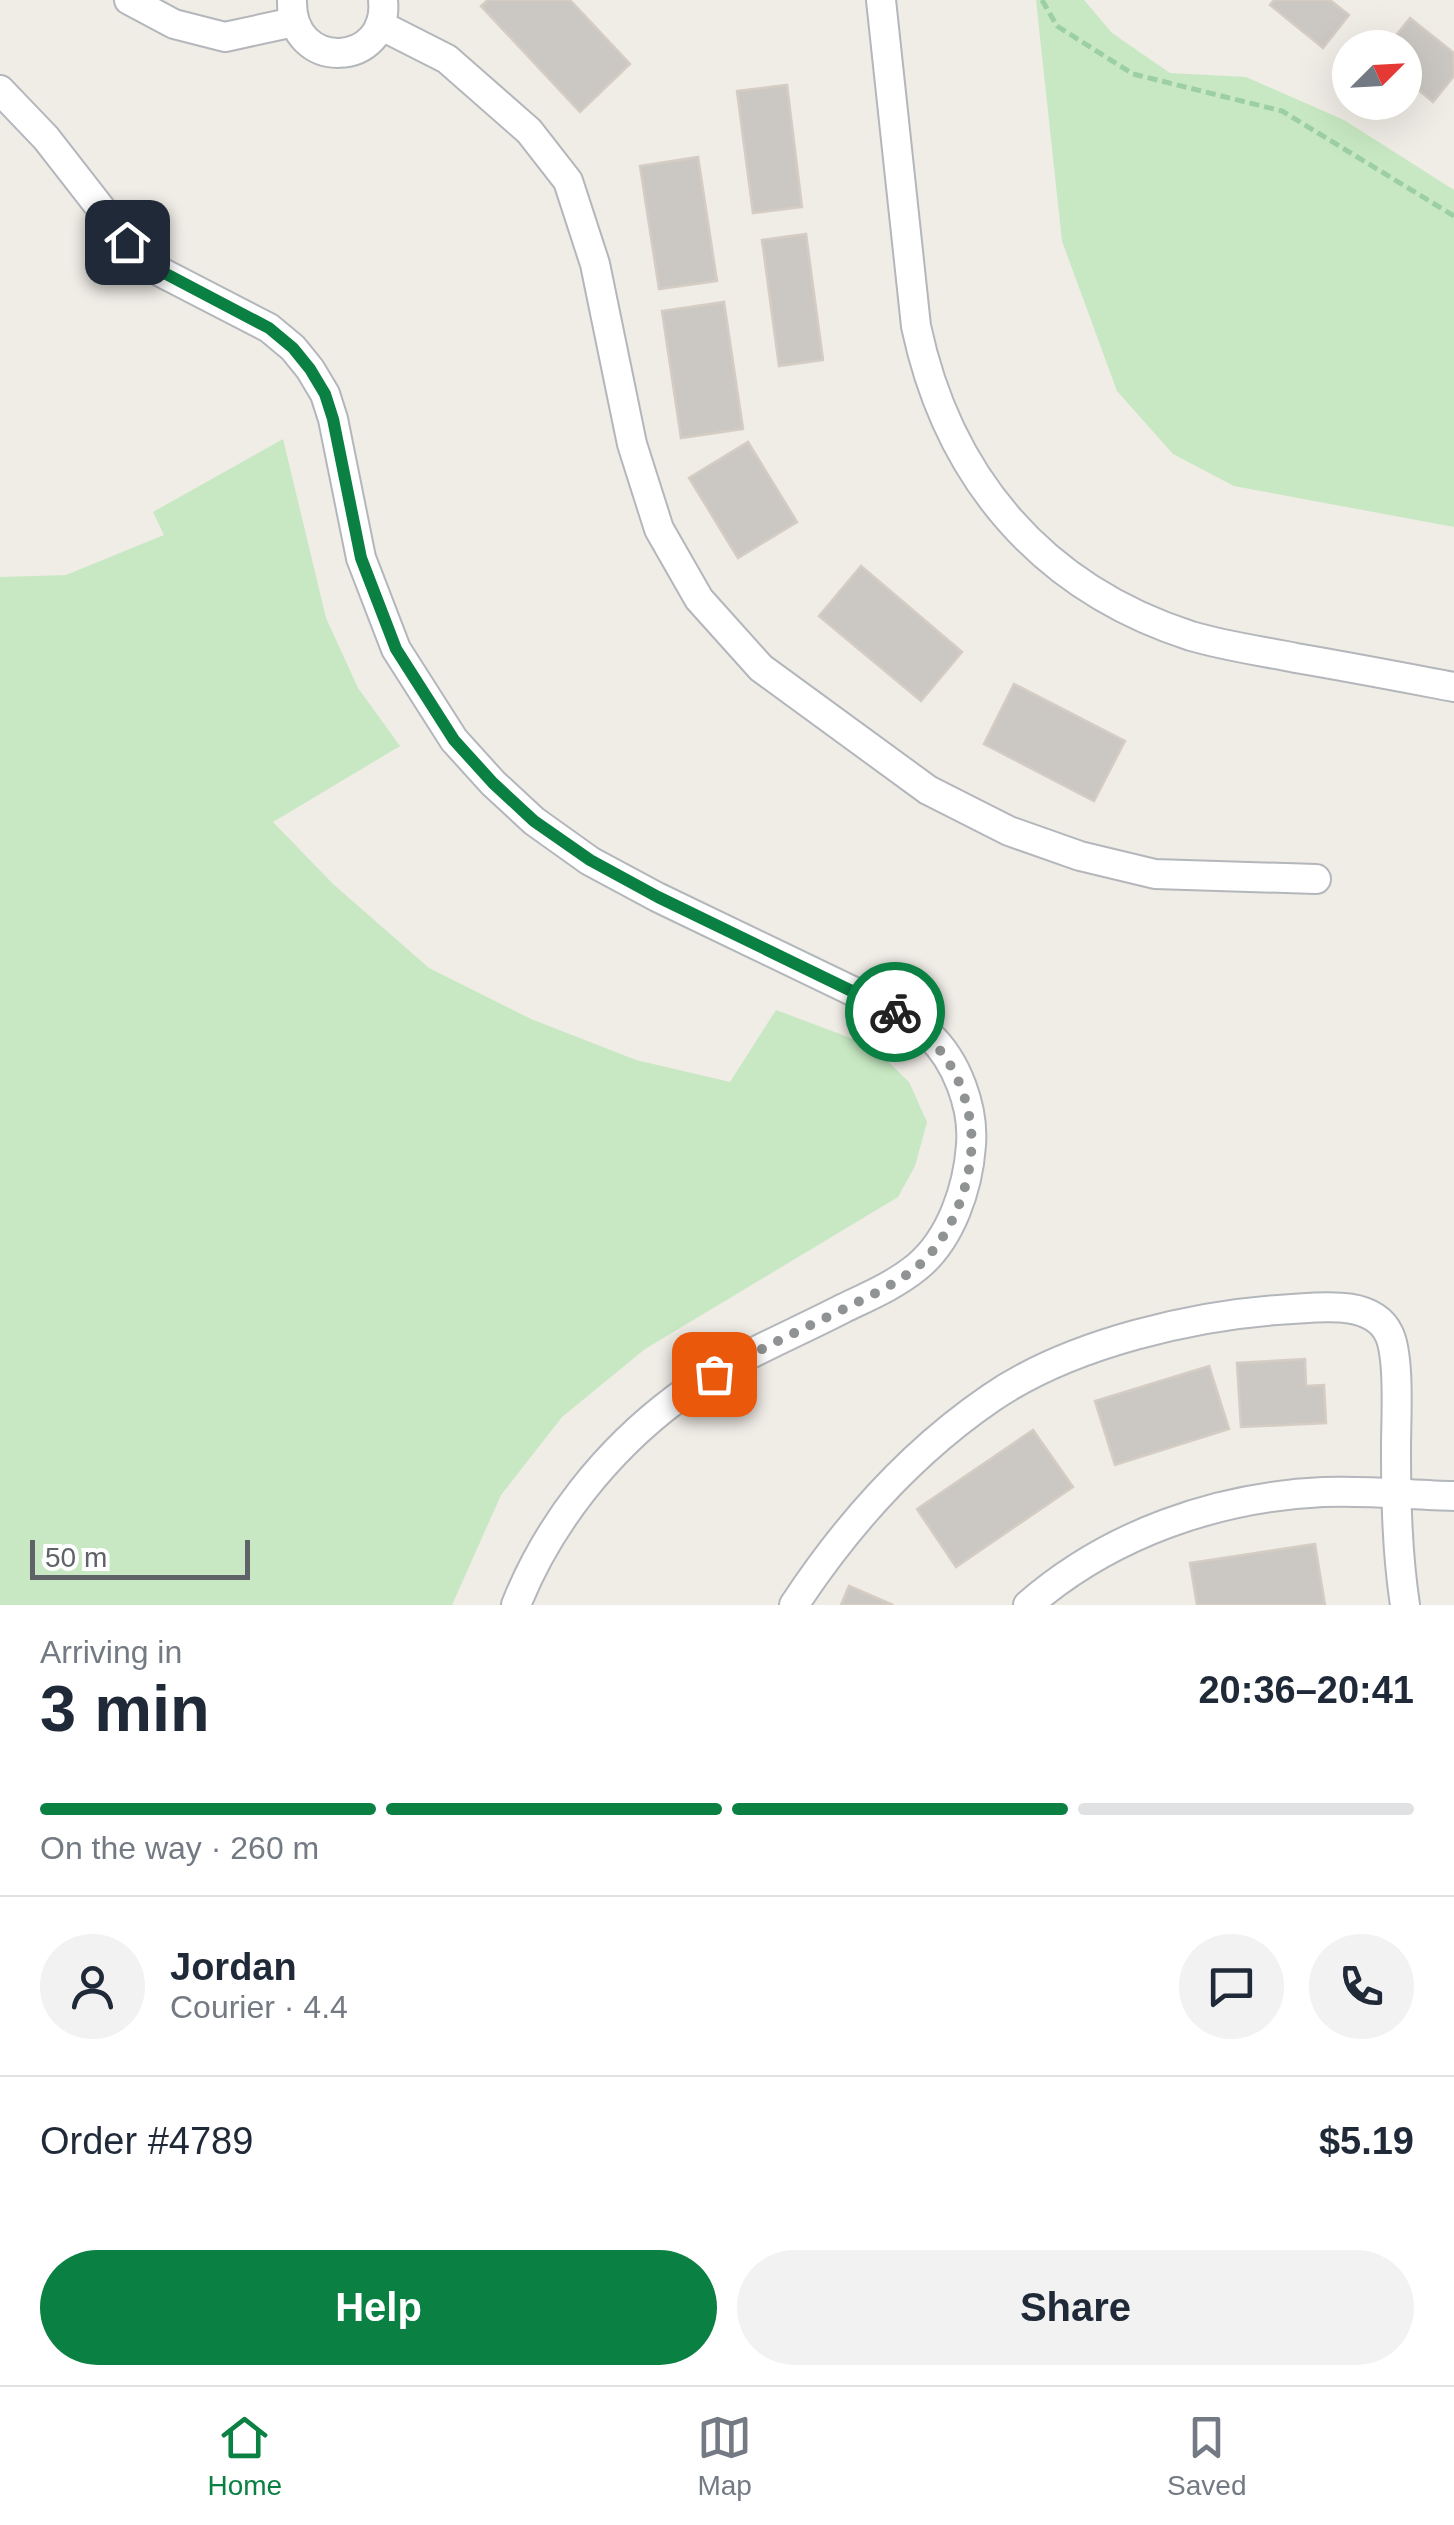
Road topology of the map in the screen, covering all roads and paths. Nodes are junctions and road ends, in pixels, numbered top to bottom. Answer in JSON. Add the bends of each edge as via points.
{"nodes":[{"id":1,"x":129,"y":0,"type":"edge"},
{"id":2,"x":881,"y":0,"type":"edge"},
{"id":3,"x":1042,"y":0,"type":"edge"},
{"id":4,"x":293,"y":11,"type":"edge"},
{"id":5,"x":381,"y":12,"type":"edge"},
{"id":6,"x":0,"y":90,"type":"edge"},
{"id":7,"x":1454,"y":216,"type":"edge"},
{"id":8,"x":1454,"y":687,"type":"edge"},
{"id":9,"x":1316,"y":879,"type":"dead end"},
{"id":10,"x":1396,"y":1495,"type":"junction"},
{"id":11,"x":1454,"y":1496,"type":"edge"},
{"id":12,"x":516,"y":1605,"type":"edge"},
{"id":13,"x":794,"y":1605,"type":"edge"},
{"id":14,"x":1028,"y":1605,"type":"edge"},
{"id":15,"x":1405,"y":1605,"type":"edge"}],
"edges":[{"from":1,"to":4,"type":"street","via":[[174,24],[225,36]]},
{"from":2,"to":8,"type":"street","via":[[925,367],[944,421],[1000,512],[1036,549],[1126,611],[1192,636]]},
{"from":3,"to":7,"type":"path","via":[[1057,26],[1133,74],[1282,110]]},
{"from":4,"to":5,"type":"street","via":[[304,39],[340,54],[364,46]]},
{"from":5,"to":9,"type":"street","via":[[485,91],[529,131],[568,181],[595,264],[632,444],[659,529],[698,599],[761,668],[928,790],[1010,831],[1155,874]]},
{"from":6,"to":12,"type":"street","via":[[151,266],[269,328],[310,369],[333,419],[361,558],[396,649],[454,740],[493,783],[590,860],[898,1013],[930,1036],[966,1099],[971,1149],[960,1201],[920,1265],[714,1374],[635,1433],[574,1502]]},
{"from":10,"to":11,"type":"street"},
{"from":10,"to":13,"type":"street","via":[[1395,1372],[1390,1334],[1378,1321],[1362,1311],[1330,1307],[1190,1322],[1106,1344],[993,1396],[933,1443],[851,1526]]},
{"from":10,"to":14,"type":"street","via":[[1273,1496],[1202,1510],[1093,1558]]},
{"from":10,"to":15,"type":"street"}]}
